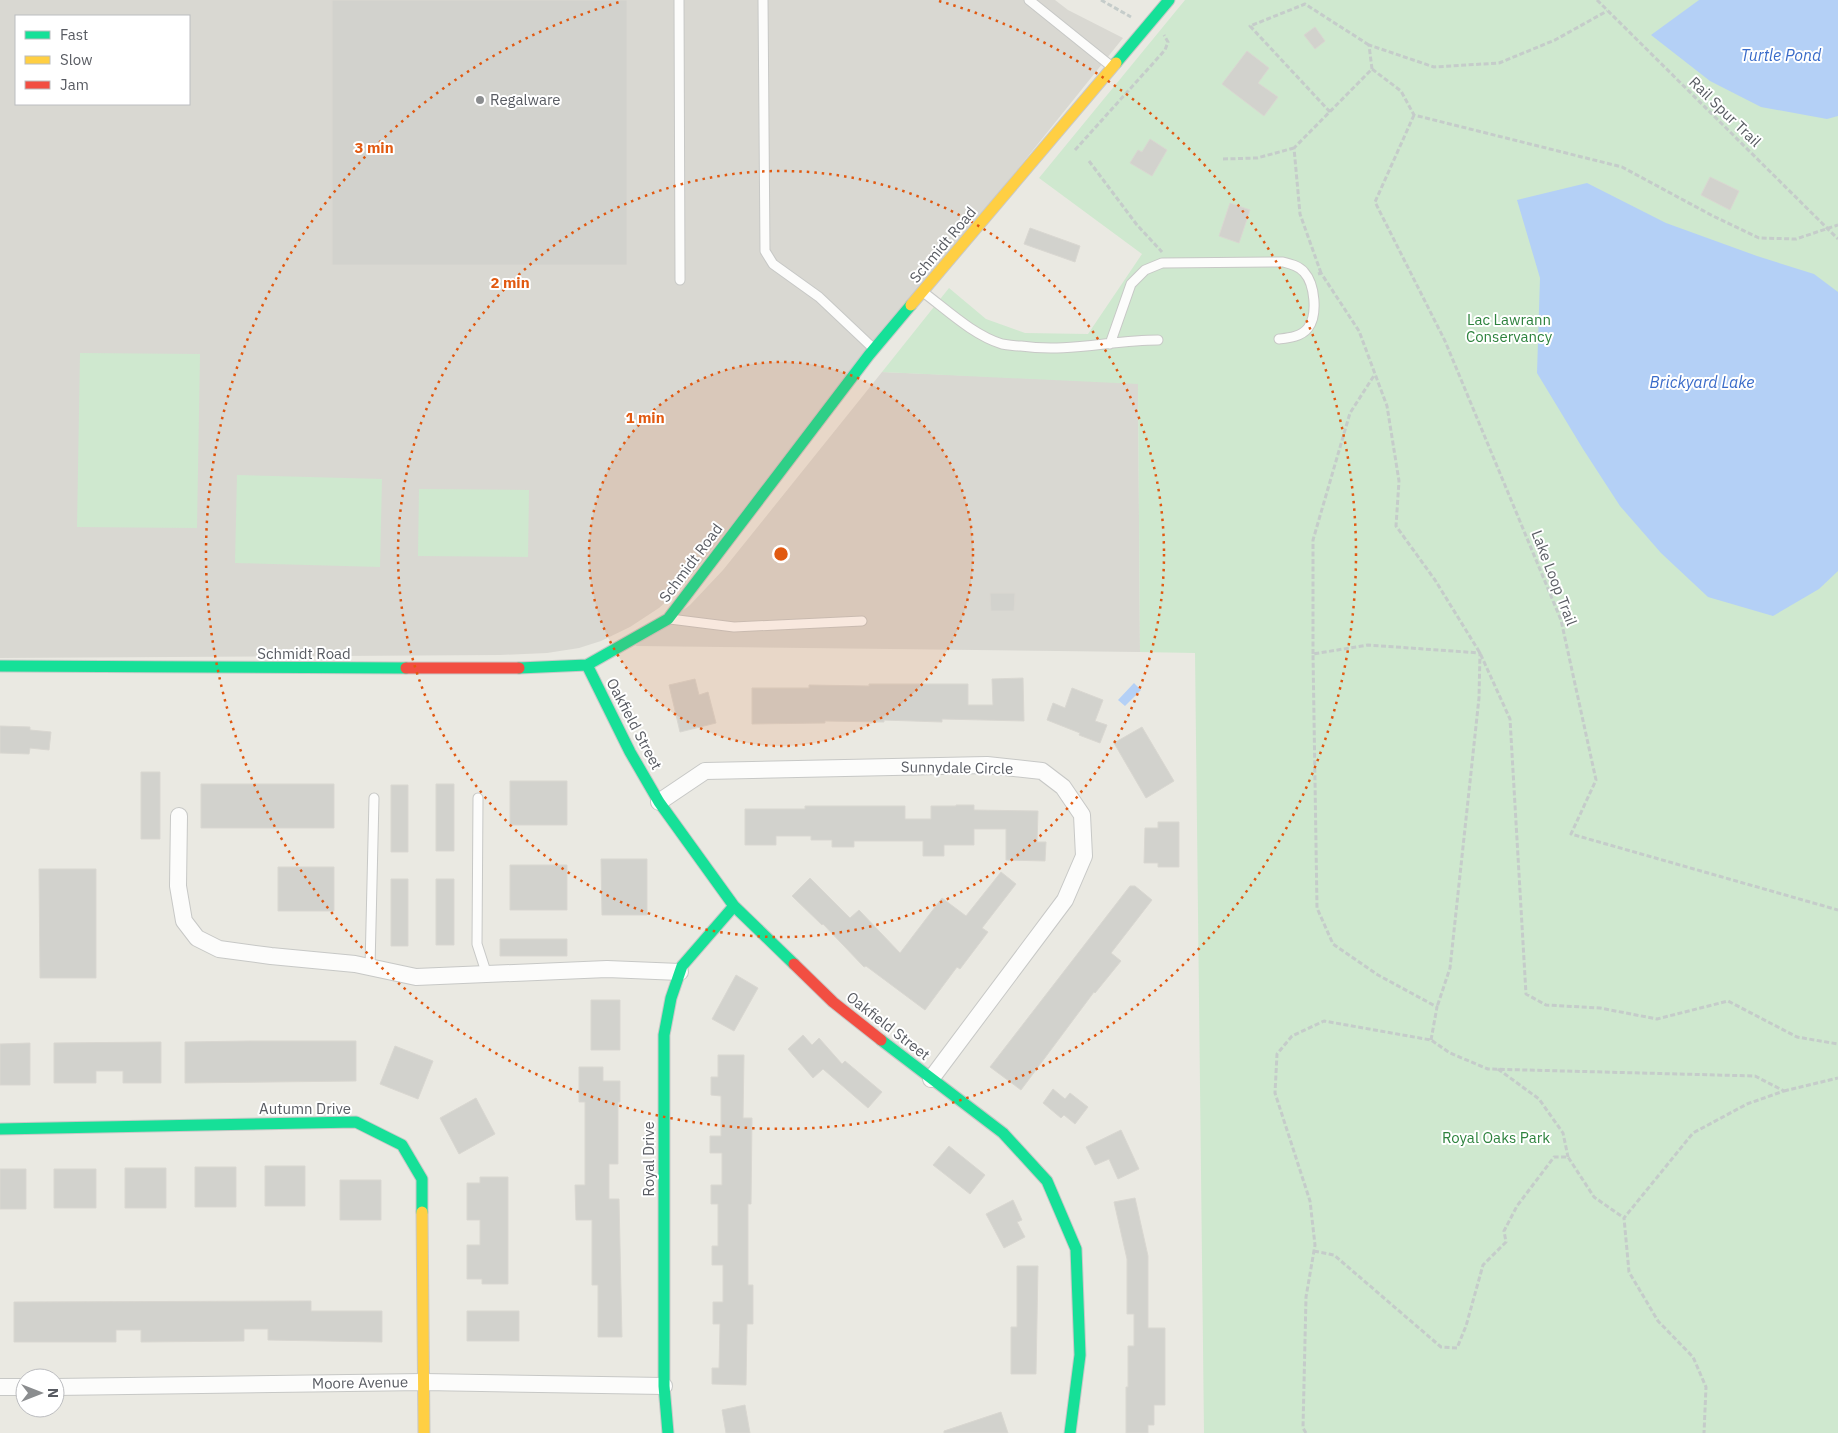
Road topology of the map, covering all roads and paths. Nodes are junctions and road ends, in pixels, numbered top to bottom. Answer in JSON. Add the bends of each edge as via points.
{"nodes":[{"id":1,"x":679,"y":0,"type":"edge"},
{"id":2,"x":763,"y":0,"type":"edge"},
{"id":3,"x":1029,"y":0,"type":"edge"},
{"id":4,"x":1101,"y":0,"type":"edge"},
{"id":5,"x":1169,"y":0,"type":"edge"},
{"id":6,"x":1597,"y":0,"type":"edge"},
{"id":7,"x":1111,"y":6,"type":"dead end"},
{"id":8,"x":1606,"y":10,"type":"junction"},
{"id":9,"x":1147,"y":26,"type":"junction"},
{"id":10,"x":1369,"y":45,"type":"junction"},
{"id":11,"x":1113,"y":67,"type":"junction"},
{"id":12,"x":1372,"y":69,"type":"junction"},
{"id":13,"x":1330,"y":112,"type":"junction"},
{"id":14,"x":1414,"y":115,"type":"junction"},
{"id":15,"x":1294,"y":148,"type":"junction"},
{"id":16,"x":1075,"y":150,"type":"dead end"},
{"id":17,"x":1223,"y":159,"type":"dead end"},
{"id":18,"x":1089,"y":161,"type":"dead end"},
{"id":19,"x":1838,"y":225,"type":"edge"},
{"id":20,"x":1827,"y":228,"type":"junction"},
{"id":21,"x":1838,"y":239,"type":"edge"},
{"id":22,"x":1174,"y":263,"type":"junction"},
{"id":23,"x":1321,"y":273,"type":"junction"},
{"id":24,"x":1307,"y":276,"type":"junction"},
{"id":25,"x":680,"y":280,"type":"dead end"},
{"id":26,"x":922,"y":292,"type":"junction"},
{"id":27,"x":1278,"y":339,"type":"dead end"},
{"id":28,"x":1158,"y":340,"type":"dead end"},
{"id":29,"x":1110,"y":344,"type":"junction"},
{"id":30,"x":874,"y":349,"type":"junction"},
{"id":31,"x":1375,"y":373,"type":"junction"},
{"id":32,"x":668,"y":619,"type":"junction"},
{"id":33,"x":862,"y":621,"type":"dead end"},
{"id":34,"x":1480,"y":653,"type":"junction"},
{"id":35,"x":1313,"y":654,"type":"junction"},
{"id":36,"x":587,"y":665,"type":"junction"},
{"id":37,"x":0,"y":666,"type":"edge"},
{"id":38,"x":374,"y":798,"type":"dead end"},
{"id":39,"x":478,"y":798,"type":"dead end"},
{"id":40,"x":659,"y":802,"type":"junction"},
{"id":41,"x":179,"y":816,"type":"dead end"},
{"id":42,"x":734,"y":906,"type":"junction"},
{"id":43,"x":1838,"y":910,"type":"edge"},
{"id":44,"x":370,"y":967,"type":"junction"},
{"id":45,"x":680,"y":972,"type":"junction"},
{"id":46,"x":487,"y":974,"type":"junction"},
{"id":47,"x":1437,"y":1007,"type":"junction"},
{"id":48,"x":1431,"y":1040,"type":"junction"},
{"id":49,"x":1838,"y":1044,"type":"edge"},
{"id":50,"x":1497,"y":1069,"type":"junction"},
{"id":51,"x":1838,"y":1078,"type":"edge"},
{"id":52,"x":931,"y":1079,"type":"junction"},
{"id":53,"x":1784,"y":1091,"type":"junction"},
{"id":54,"x":0,"y":1129,"type":"edge"},
{"id":55,"x":1568,"y":1157,"type":"junction"},
{"id":56,"x":1624,"y":1218,"type":"junction"},
{"id":57,"x":1314,"y":1251,"type":"junction"},
{"id":58,"x":424,"y":1382,"type":"junction"},
{"id":59,"x":664,"y":1386,"type":"junction"},
{"id":60,"x":0,"y":1387,"type":"edge"},
{"id":61,"x":15,"y":1387,"type":"edge"},
{"id":62,"x":65,"y":1387,"type":"edge"},
{"id":63,"x":424,"y":1433,"type":"edge"},
{"id":64,"x":668,"y":1433,"type":"edge"},
{"id":65,"x":1070,"y":1433,"type":"edge"},
{"id":66,"x":1306,"y":1433,"type":"edge"},
{"id":67,"x":1704,"y":1433,"type":"edge"}],
"edges":[{"from":1,"to":25,"type":"lane"},
{"from":2,"to":30,"type":"lane","via":[[765,251],[773,264],[819,297]]},
{"from":3,"to":11,"type":"lane"},
{"from":4,"to":7,"type":"path"},
{"from":5,"to":9,"type":"street","name":"Schmidt Road"},
{"from":6,"to":8,"type":"path","name":"Rail Spur Trail"},
{"from":8,"to":10,"type":"path","via":[[1555,40],[1499,63],[1434,67]]},
{"from":8,"to":20,"type":"path","name":"Rail Spur Trail"},
{"from":9,"to":11,"type":"street","name":"Schmidt Road"},
{"from":9,"to":16,"type":"path","via":[[1160,31],[1168,42],[1166,50]]},
{"from":10,"to":12,"type":"path"},
{"from":10,"to":13,"type":"path","via":[[1305,4],[1250,26]]},
{"from":11,"to":26,"type":"street","name":"Schmidt Road"},
{"from":12,"to":13,"type":"path"},
{"from":12,"to":14,"type":"path","via":[[1401,91]]},
{"from":13,"to":15,"type":"path"},
{"from":14,"to":20,"type":"path","via":[[1622,167],[1760,238],[1796,239]]},
{"from":14,"to":43,"type":"path","name":"Lake Loop Trail","via":[[1375,202],[1445,341],[1561,620],[1596,780],[1571,834]]},
{"from":15,"to":17,"type":"path","via":[[1257,158]]},
{"from":15,"to":23,"type":"path","via":[[1300,214]]},
{"from":18,"to":22,"type":"path","via":[[1137,225]]},
{"from":19,"to":20,"type":"path"},
{"from":20,"to":21,"type":"path","name":"Rail Spur Trail"},
{"from":22,"to":24,"type":"lane","via":[[1283,262],[1295,265]]},
{"from":22,"to":29,"type":"lane","via":[[1162,263],[1145,270],[1132,284]]},
{"from":23,"to":24,"type":"path"},
{"from":23,"to":31,"type":"path","via":[[1359,331]]},
{"from":24,"to":27,"type":"lane","via":[[1313,299],[1313,316],[1308,329],[1294,337]]},
{"from":26,"to":29,"type":"lane","via":[[978,333],[1002,344],[1038,349]]},
{"from":26,"to":30,"type":"street","name":"Schmidt Road"},
{"from":28,"to":29,"type":"lane"},
{"from":30,"to":32,"type":"street","name":"Schmidt Road"},
{"from":31,"to":34,"type":"path","via":[[1387,406],[1399,481],[1396,526],[1436,580]]},
{"from":31,"to":35,"type":"path","via":[[1350,413],[1313,540]]},
{"from":32,"to":33,"type":"lane","via":[[734,627]]},
{"from":32,"to":36,"type":"street","name":"Schmidt Road"},
{"from":34,"to":35,"type":"path","via":[[1368,645]]},
{"from":34,"to":47,"type":"path","via":[[1479,698],[1450,968]]},
{"from":34,"to":49,"type":"path","via":[[1510,719],[1526,994],[1546,1005],[1600,1008],[1657,1019],[1728,1001],[1797,1037]]},
{"from":35,"to":47,"type":"path","via":[[1317,908],[1333,944],[1378,975]]},
{"from":36,"to":37,"type":"street","name":"Schmidt Road","via":[[495,669]]},
{"from":36,"to":40,"type":"street","name":"Oakfield Street"},
{"from":38,"to":44,"type":"lane"},
{"from":39,"to":46,"type":"lane","via":[[477,944]]},
{"from":40,"to":42,"type":"street","name":"Oakfield Street"},
{"from":40,"to":52,"type":"street","name":"Sunnydale Circle","via":[[705,771],[987,765],[1042,771],[1063,788],[1082,815],[1084,856],[1066,900]]},
{"from":41,"to":44,"type":"street","via":[[178,886],[184,921],[198,938],[219,949]]},
{"from":42,"to":45,"type":"street","name":"Royal Drive"},
{"from":42,"to":52,"type":"street","name":"Oakfield Street","via":[[833,1002]]},
{"from":44,"to":46,"type":"street","via":[[416,977]]},
{"from":45,"to":46,"type":"street","via":[[607,970]]},
{"from":45,"to":59,"type":"street","name":"Royal Drive","via":[[664,1035]]},
{"from":47,"to":48,"type":"path"},
{"from":48,"to":50,"type":"path","via":[[1450,1053],[1488,1069]]},
{"from":48,"to":57,"type":"path","via":[[1324,1021],[1292,1036],[1277,1054],[1274,1093],[1310,1200]]},
{"from":50,"to":53,"type":"path","via":[[1755,1076]]},
{"from":50,"to":55,"type":"path","via":[[1539,1099],[1564,1133]]},
{"from":51,"to":53,"type":"path"},
{"from":52,"to":65,"type":"street","name":"Oakfield Street","via":[[1003,1133],[1047,1181],[1076,1249],[1080,1355]]},
{"from":53,"to":56,"type":"path","via":[[1747,1104],[1693,1134]]},
{"from":54,"to":58,"type":"street","name":"Autumn Drive","via":[[356,1122],[402,1145],[422,1179]]},
{"from":55,"to":56,"type":"path","via":[[1594,1197]]},
{"from":55,"to":57,"type":"path","via":[[1554,1157],[1517,1206],[1504,1231],[1506,1242],[1483,1264],[1466,1326],[1456,1348],[1441,1347],[1334,1255]]},
{"from":56,"to":67,"type":"path","via":[[1629,1272],[1658,1321],[1693,1357],[1706,1387]]},
{"from":57,"to":66,"type":"path","via":[[1306,1297],[1303,1428]]},
{"from":58,"to":59,"type":"street","name":"Moore Avenue"},
{"from":58,"to":62,"type":"street","name":"Moore Avenue"},
{"from":58,"to":63,"type":"street","name":"Autumn Drive"},
{"from":59,"to":64,"type":"street","name":"Royal Drive"},
{"from":60,"to":61,"type":"street"}]}
